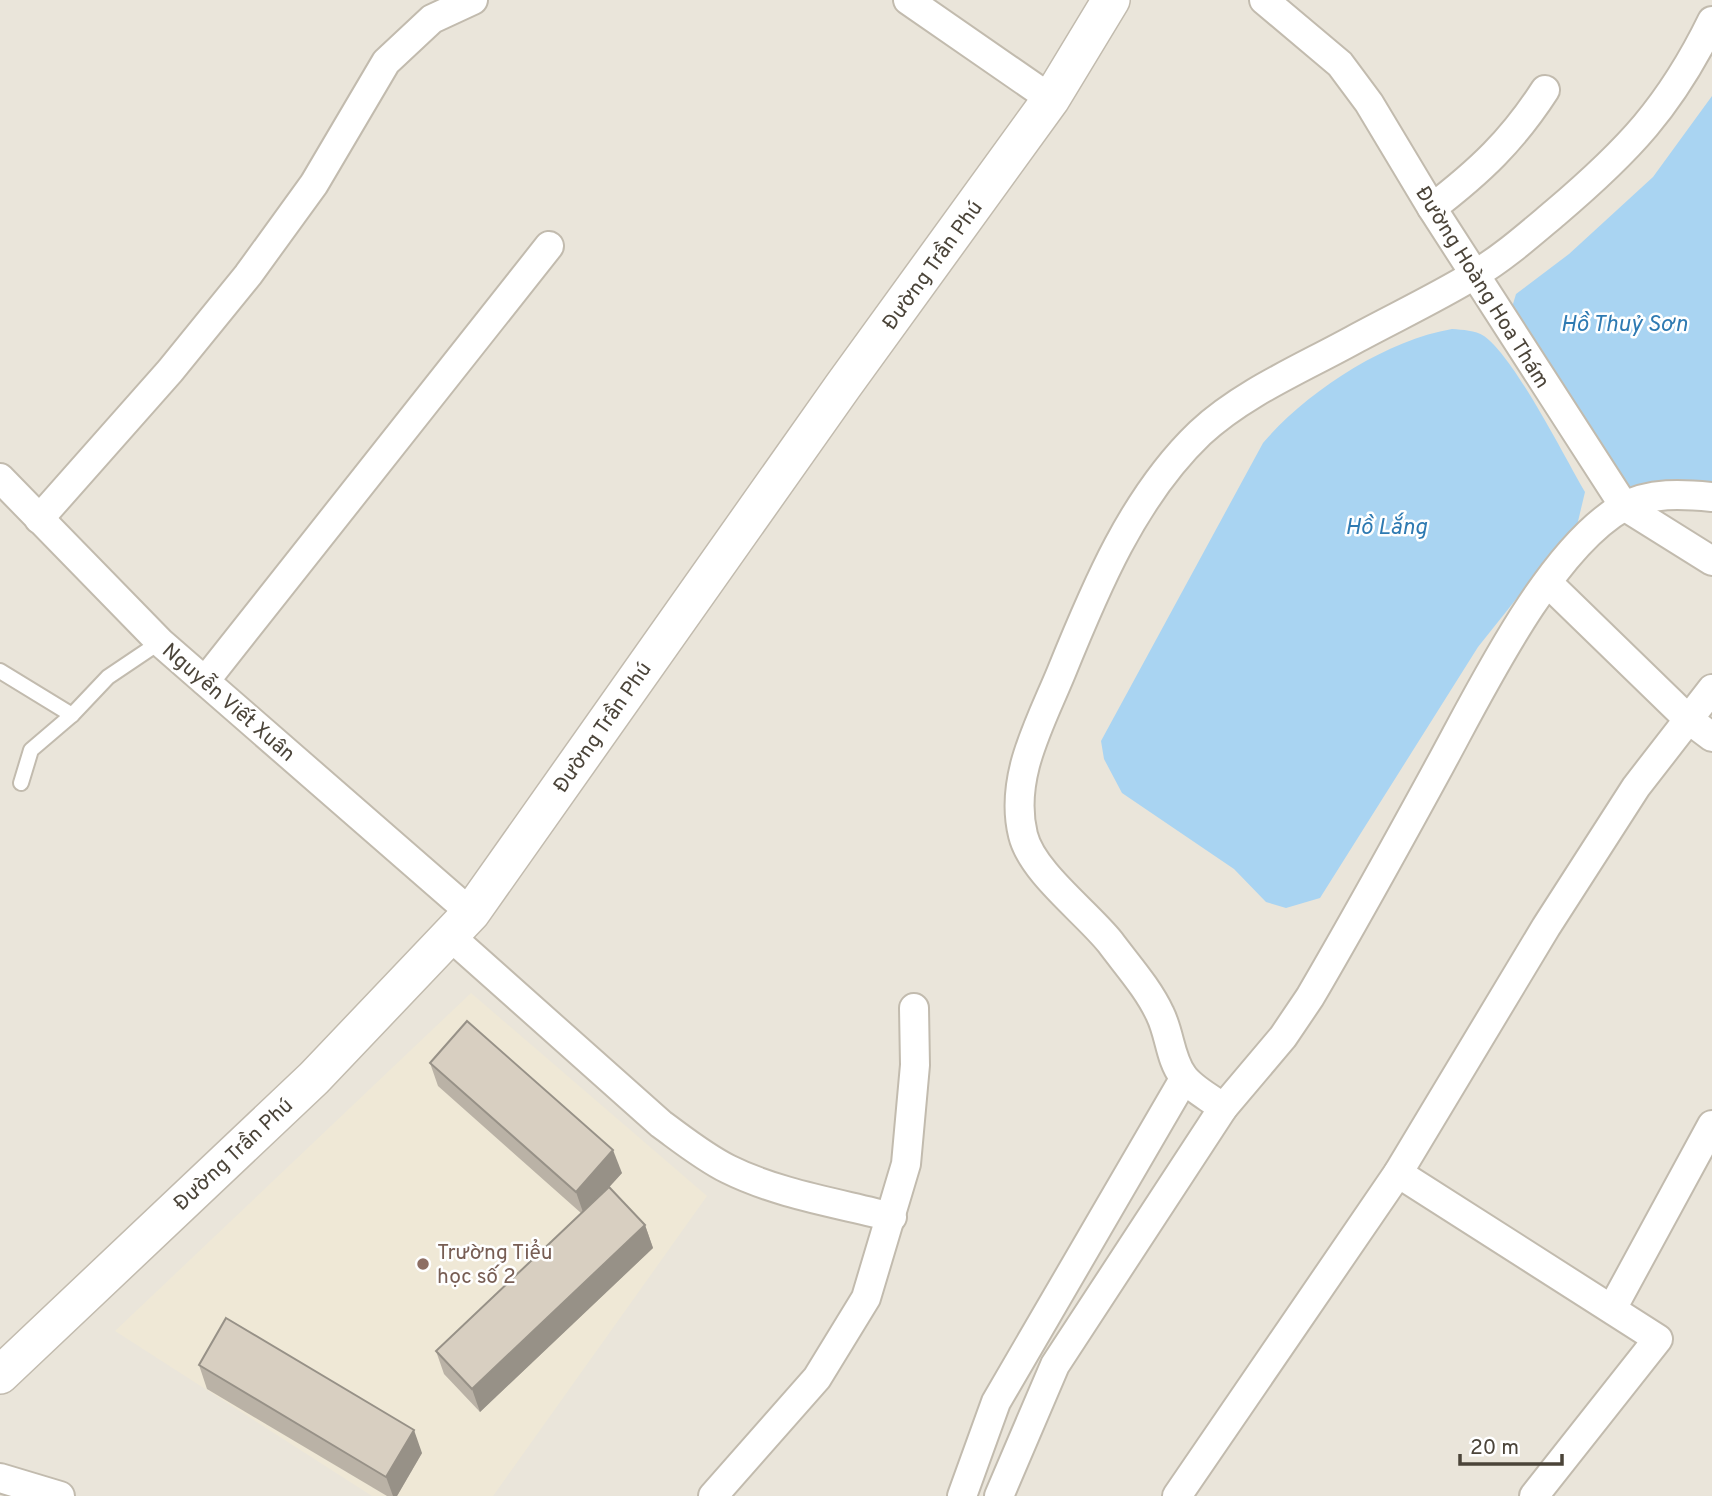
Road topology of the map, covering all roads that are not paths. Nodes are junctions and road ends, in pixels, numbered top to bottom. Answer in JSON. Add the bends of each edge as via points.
{"nodes":[{"id":1,"x":473,"y":0,"type":"edge"},
{"id":2,"x":908,"y":0,"type":"edge"},
{"id":3,"x":1111,"y":0,"type":"edge"},
{"id":4,"x":1264,"y":0,"type":"edge"},
{"id":5,"x":1712,"y":21,"type":"edge"},
{"id":6,"x":1545,"y":90,"type":"dead end"},
{"id":7,"x":1051,"y":99,"type":"junction"},
{"id":8,"x":1432,"y":208,"type":"junction"},
{"id":9,"x":550,"y":246,"type":"dead end"},
{"id":10,"x":1476,"y":274,"type":"junction"},
{"id":11,"x":0,"y":478,"type":"edge"},
{"id":12,"x":1712,"y":497,"type":"edge"},
{"id":13,"x":1624,"y":506,"type":"junction"},
{"id":14,"x":39,"y":519,"type":"junction"},
{"id":15,"x":1712,"y":561,"type":"edge"},
{"id":16,"x":1548,"y":583,"type":"junction"},
{"id":17,"x":160,"y":642,"type":"junction"},
{"id":18,"x":0,"y":671,"type":"edge"},
{"id":19,"x":205,"y":681,"type":"junction"},
{"id":20,"x":1712,"y":689,"type":"edge"},
{"id":21,"x":72,"y":715,"type":"junction"},
{"id":22,"x":1688,"y":719,"type":"junction"},
{"id":23,"x":1712,"y":737,"type":"edge"},
{"id":24,"x":21,"y":783,"type":"dead end"},
{"id":25,"x":461,"y":925,"type":"junction"},
{"id":26,"x":914,"y":1008,"type":"dead end"},
{"id":27,"x":1184,"y":1079,"type":"junction"},
{"id":28,"x":1223,"y":1108,"type":"junction"},
{"id":29,"x":1712,"y":1125,"type":"edge"},
{"id":30,"x":1398,"y":1173,"type":"junction"},
{"id":31,"x":892,"y":1217,"type":"junction"},
{"id":32,"x":1613,"y":1307,"type":"junction"},
{"id":33,"x":0,"y":1375,"type":"edge"},
{"id":34,"x":0,"y":1478,"type":"edge"},
{"id":35,"x":1183,"y":1493,"type":"edge"},
{"id":36,"x":60,"y":1496,"type":"edge"},
{"id":37,"x":713,"y":1496,"type":"edge"},
{"id":38,"x":962,"y":1496,"type":"edge"},
{"id":39,"x":999,"y":1496,"type":"edge"},
{"id":40,"x":1534,"y":1496,"type":"edge"}],
"edges":[{"from":1,"to":14,"type":"street","via":[[432,19],[386,62],[314,184],[248,275]]},
{"from":2,"to":7,"type":"street"},
{"from":3,"to":7,"type":"street","name":"Đường Trần Phú"},
{"from":4,"to":8,"type":"street","name":"Đường Hoàng Hoa Thám","via":[[1340,64]]},
{"from":5,"to":10,"type":"street","via":[[1682,77],[1644,131],[1595,179]]},
{"from":6,"to":8,"type":"street","via":[[1485,166]]},
{"from":7,"to":25,"type":"street","name":"Đường Trần Phú"},
{"from":8,"to":10,"type":"street","name":"Đường Hoàng Hoa Thám"},
{"from":9,"to":19,"type":"street"},
{"from":10,"to":13,"type":"street","name":"Đường Hoàng Hoa Thám"},
{"from":10,"to":27,"type":"street","via":[[1254,394],[1223,414],[1179,455],[1112,557],[1031,745],[1021,776],[1019,806],[1031,856],[1107,939],[1151,998]]},
{"from":11,"to":14,"type":"street","name":"Nguyễn Viết Xuân"},
{"from":12,"to":13,"type":"street","via":[[1671,495]]},
{"from":13,"to":15,"type":"street","name":"Đường Hoàng Hoa Thám"},
{"from":13,"to":16,"type":"street","via":[[1595,527]]},
{"from":14,"to":17,"type":"street","name":"Nguyễn Viết Xuân"},
{"from":16,"to":22,"type":"street"},
{"from":16,"to":28,"type":"street","via":[[1506,645],[1310,997]]},
{"from":17,"to":19,"type":"street","name":"Nguyễn Viết Xuân"},
{"from":17,"to":21,"type":"lane","via":[[108,677]]},
{"from":18,"to":21,"type":"lane"},
{"from":19,"to":25,"type":"street","name":"Nguyễn Viết Xuân"},
{"from":20,"to":22,"type":"street"},
{"from":21,"to":24,"type":"lane","via":[[31,750]]},
{"from":22,"to":23,"type":"street"},
{"from":22,"to":30,"type":"street","via":[[1596,848]]},
{"from":25,"to":31,"type":"street","name":"Nguyễn Viết Xuân","via":[[661,1124],[694,1148],[764,1184]]},
{"from":25,"to":33,"type":"street","name":"Đường Trần Phú","via":[[313,1078]]},
{"from":26,"to":31,"type":"street","via":[[912,1115],[906,1164]]},
{"from":27,"to":28,"type":"street"},
{"from":27,"to":38,"type":"street","via":[[996,1402]]},
{"from":28,"to":39,"type":"street","via":[[1055,1365]]},
{"from":29,"to":32,"type":"street"},
{"from":30,"to":32,"type":"street"},
{"from":30,"to":35,"type":"street"},
{"from":31,"to":37,"type":"street","via":[[866,1298],[845,1337],[785,1417]]},
{"from":32,"to":40,"type":"street","via":[[1658,1339]]},
{"from":34,"to":36,"type":"street"}]}
